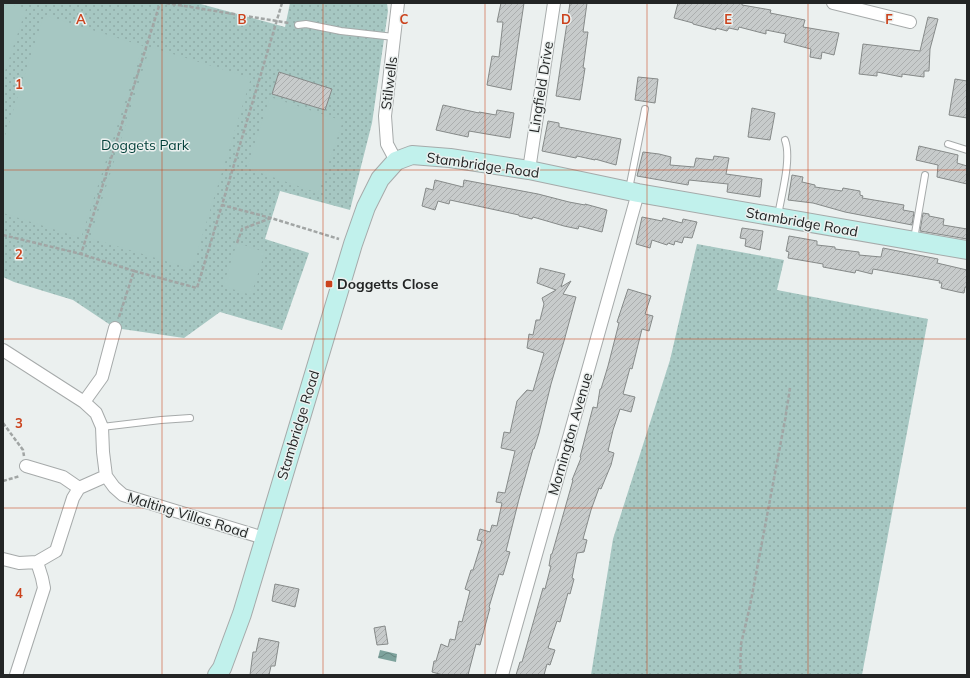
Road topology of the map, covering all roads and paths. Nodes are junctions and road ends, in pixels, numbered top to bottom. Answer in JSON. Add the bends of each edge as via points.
{"nodes":[{"id":1,"x":160,"y":3,"type":"edge"},
{"id":2,"x":166,"y":3,"type":"edge"},
{"id":3,"x":282,"y":3,"type":"edge"},
{"id":4,"x":398,"y":3,"type":"edge"},
{"id":5,"x":554,"y":3,"type":"edge"},
{"id":6,"x":834,"y":3,"type":"edge"},
{"id":7,"x":277,"y":21,"type":"junction"},
{"id":8,"x":910,"y":22,"type":"dead end"},
{"id":9,"x":298,"y":25,"type":"joint"},
{"id":10,"x":394,"y":37,"type":"junction"},
{"id":11,"x":645,"y":109,"type":"dead end"},
{"id":12,"x":785,"y":140,"type":"dead end"},
{"id":13,"x":948,"y":144,"type":"dead end"},
{"id":14,"x":967,"y":150,"type":"edge"},
{"id":15,"x":396,"y":161,"type":"junction"},
{"id":16,"x":529,"y":170,"type":"junction"},
{"id":17,"x":925,"y":175,"type":"dead end"},
{"id":18,"x":634,"y":192,"type":"junction"},
{"id":19,"x":222,"y":205,"type":"junction"},
{"id":20,"x":271,"y":218,"type":"junction"},
{"id":21,"x":777,"y":218,"type":"junction"},
{"id":22,"x":3,"y":235,"type":"edge"},
{"id":23,"x":913,"y":241,"type":"junction"},
{"id":24,"x":237,"y":243,"type":"dead end"},
{"id":25,"x":353,"y":244,"type":"junction"},
{"id":26,"x":967,"y":250,"type":"edge"},
{"id":27,"x":81,"y":254,"type":"junction"},
{"id":28,"x":134,"y":271,"type":"junction"},
{"id":29,"x":115,"y":328,"type":"joint"},
{"id":30,"x":3,"y":350,"type":"edge"},
{"id":31,"x":790,"y":388,"type":"dead end"},
{"id":32,"x":84,"y":402,"type":"junction"},
{"id":33,"x":190,"y":418,"type":"dead end"},
{"id":34,"x":3,"y":423,"type":"edge"},
{"id":35,"x":102,"y":427,"type":"junction"},
{"id":36,"x":26,"y":466,"type":"joint"},
{"id":37,"x":106,"y":476,"type":"junction"},
{"id":38,"x":79,"y":488,"type":"junction"},
{"id":39,"x":264,"y":538,"type":"junction"},
{"id":40,"x":3,"y":558,"type":"edge"},
{"id":41,"x":37,"y":562,"type":"junction"},
{"id":42,"x":16,"y":675,"type":"edge"},
{"id":43,"x":217,"y":675,"type":"edge"},
{"id":44,"x":502,"y":675,"type":"edge"},
{"id":45,"x":740,"y":675,"type":"edge"}],
"edges":[{"from":1,"to":27,"type":"path"},
{"from":2,"to":7,"type":"path"},
{"from":3,"to":7,"type":"path"},
{"from":4,"to":10,"type":"street","name":"Stilwells"},
{"from":5,"to":16,"type":"street","name":"Lingfield Drive"},
{"from":6,"to":8,"type":"street"},
{"from":7,"to":9,"type":"path"},
{"from":7,"to":19,"type":"path"},
{"from":9,"to":10,"type":"lane"},
{"from":10,"to":15,"type":"street","name":"Stilwells","via":[[385,116],[387,144]]},
{"from":11,"to":18,"type":"lane"},
{"from":12,"to":21,"type":"lane","via":[[788,161]]},
{"from":13,"to":14,"type":"lane"},
{"from":15,"to":16,"type":"street","name":"Stambridge Road","via":[[412,155],[430,156]]},
{"from":15,"to":25,"type":"street","name":"Stambridge Road","via":[[380,179],[366,207]]},
{"from":16,"to":18,"type":"street","name":"Stambridge Road"},
{"from":17,"to":23,"type":"lane"},
{"from":18,"to":21,"type":"street","name":"Stambridge Road"},
{"from":18,"to":44,"type":"street","name":"Mornington Avenue"},
{"from":19,"to":20,"type":"path"},
{"from":19,"to":28,"type":"path","via":[[197,288]]},
{"from":20,"to":24,"type":"path","via":[[242,229]]},
{"from":20,"to":25,"type":"path"},
{"from":21,"to":23,"type":"street","name":"Stambridge Road"},
{"from":22,"to":27,"type":"path"},
{"from":23,"to":26,"type":"street","name":"Stambridge Road"},
{"from":25,"to":39,"type":"street","name":"Stambridge Road"},
{"from":27,"to":28,"type":"path"},
{"from":28,"to":29,"type":"path"},
{"from":29,"to":32,"type":"street","via":[[102,377]]},
{"from":30,"to":32,"type":"street"},
{"from":31,"to":45,"type":"path","via":[[741,644]]},
{"from":32,"to":35,"type":"street","via":[[96,413]]},
{"from":33,"to":35,"type":"lane"},
{"from":34,"to":36,"type":"path","via":[[23,450]]},
{"from":35,"to":37,"type":"street"},
{"from":36,"to":38,"type":"street","via":[[63,477]]},
{"from":37,"to":38,"type":"street"},
{"from":37,"to":39,"type":"street","name":"Malting Villas Road","via":[[123,495]]},
{"from":38,"to":41,"type":"street","via":[[73,498],[56,551]]},
{"from":39,"to":43,"type":"street","name":"Stambridge Road","via":[[234,639]]},
{"from":40,"to":41,"type":"street","via":[[20,563]]},
{"from":41,"to":42,"type":"street","via":[[44,588]]}]}
